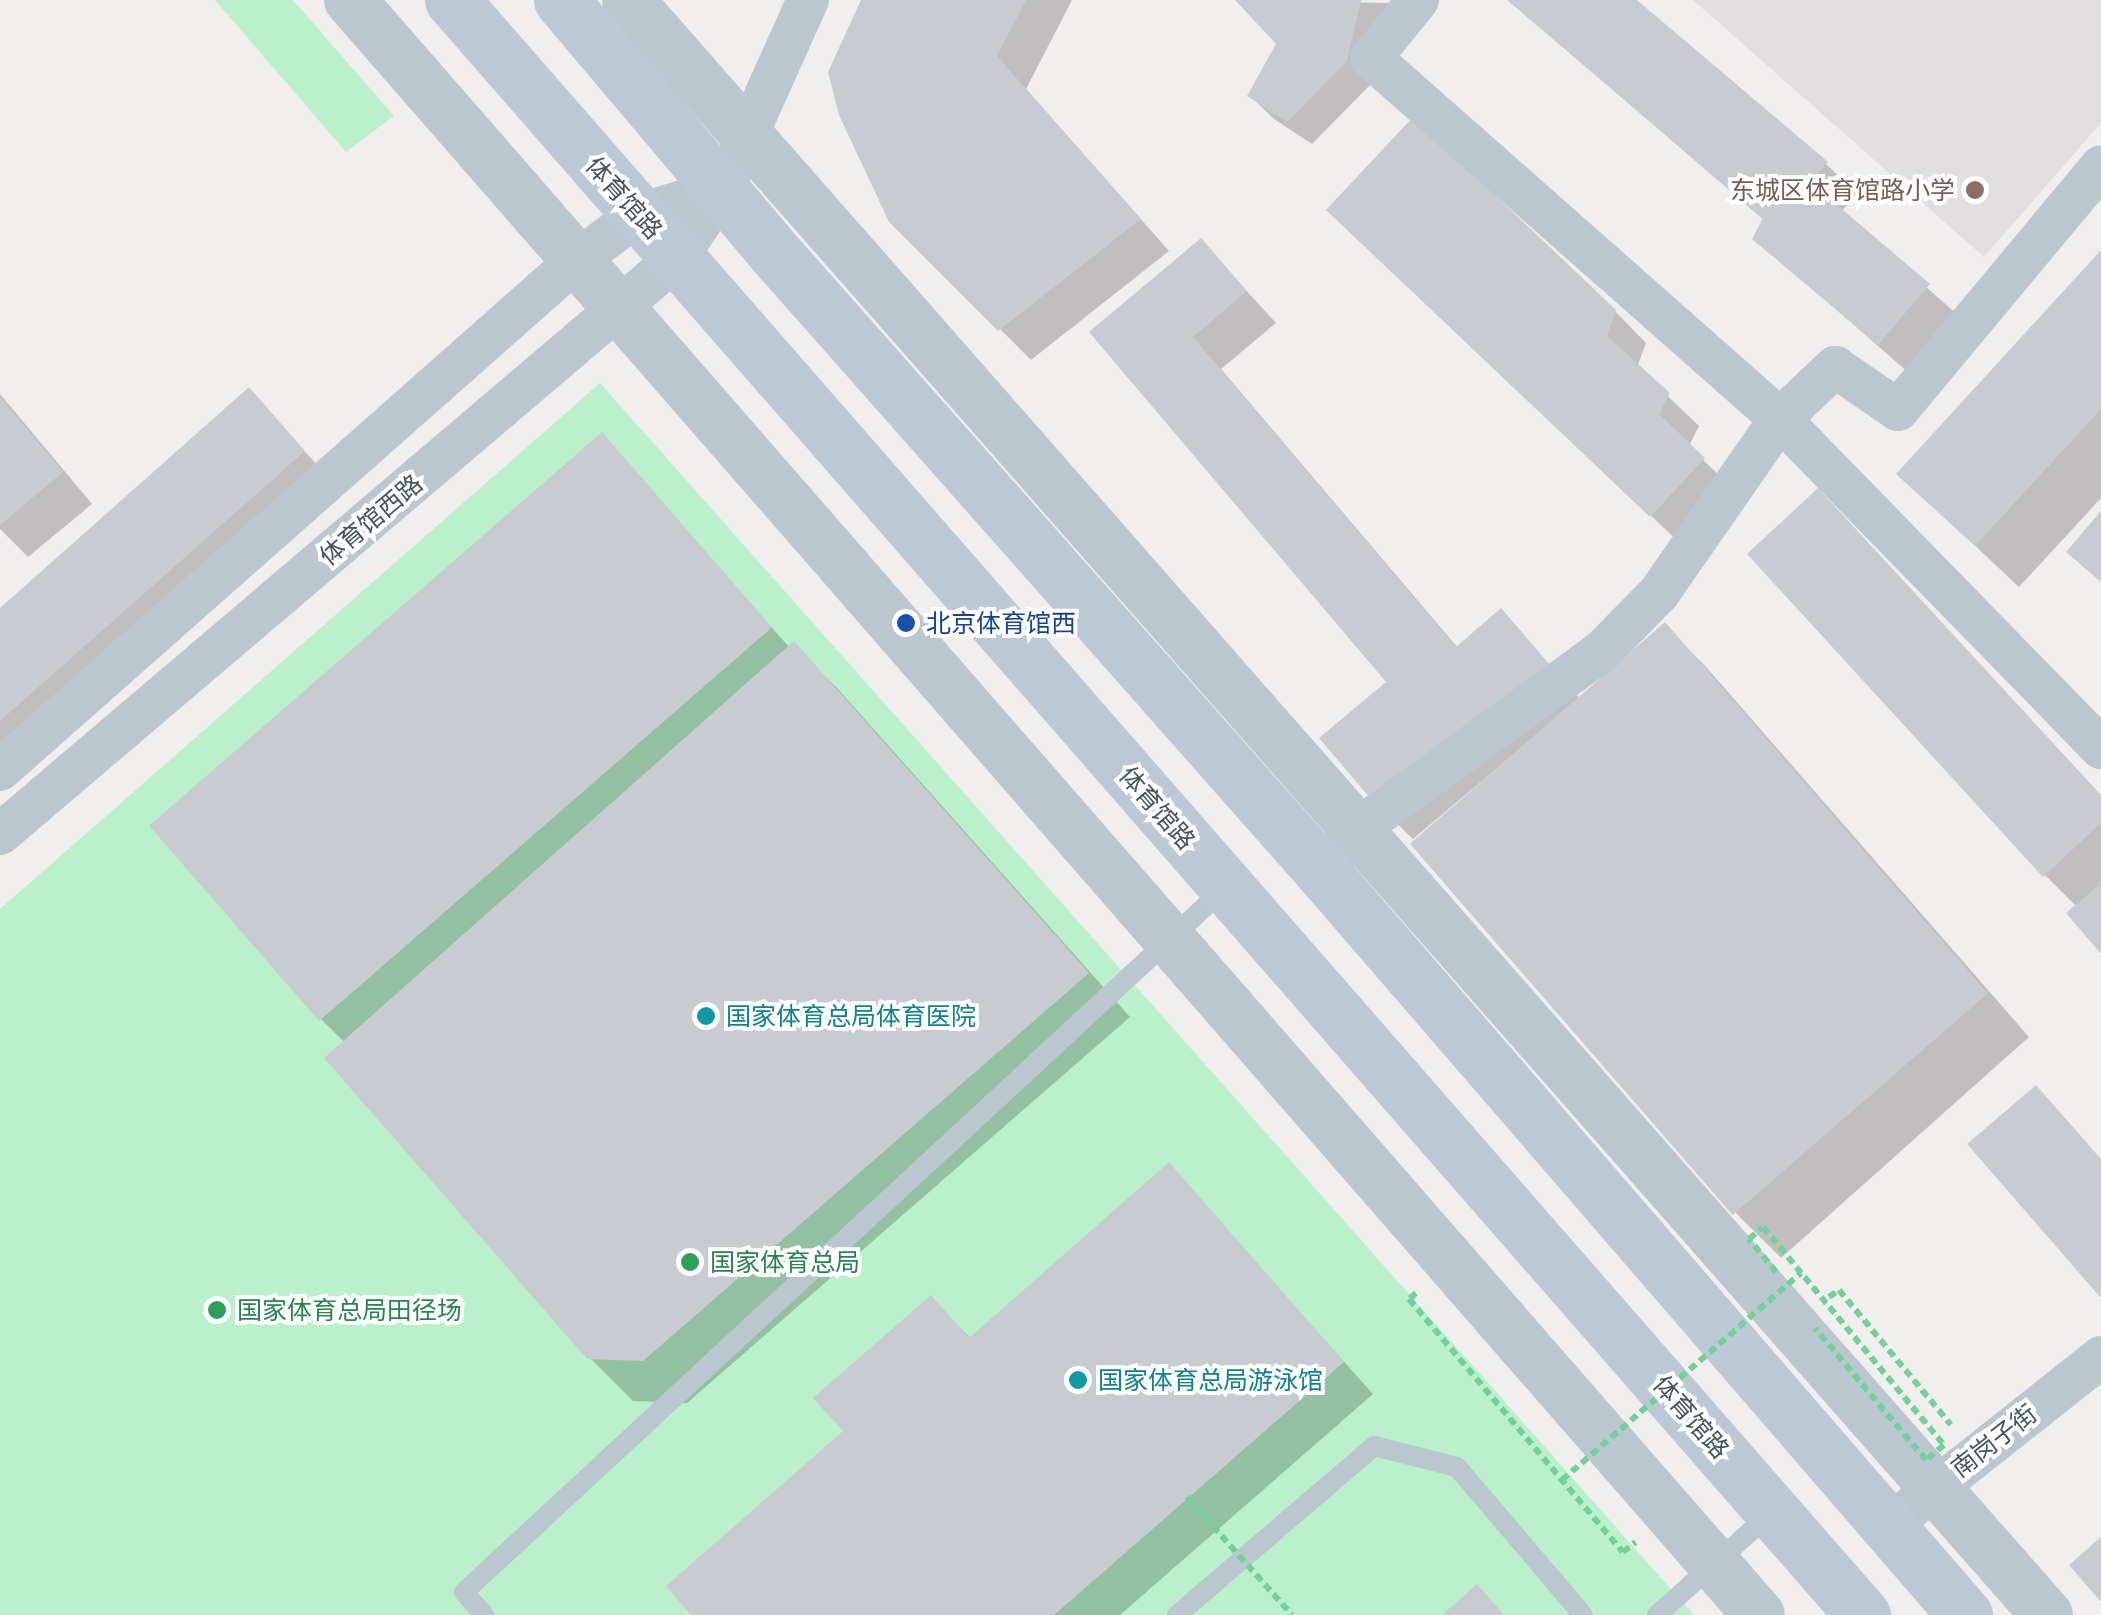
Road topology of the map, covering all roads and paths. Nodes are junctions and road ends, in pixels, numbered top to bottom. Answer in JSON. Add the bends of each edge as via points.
{"nodes":[{"id":1,"x":350,"y":0,"type":"edge"},
{"id":2,"x":452,"y":0,"type":"edge"},
{"id":3,"x":561,"y":0,"type":"edge"},
{"id":4,"x":628,"y":0,"type":"edge"},
{"id":5,"x":808,"y":0,"type":"edge"},
{"id":6,"x":1418,"y":0,"type":"edge"},
{"id":7,"x":748,"y":136,"type":"junction"},
{"id":8,"x":2101,"y":166,"type":"edge"},
{"id":9,"x":723,"y":189,"type":"junction"},
{"id":10,"x":639,"y":214,"type":"junction"},
{"id":11,"x":677,"y":258,"type":"junction"},
{"id":12,"x":576,"y":261,"type":"junction"},
{"id":13,"x":620,"y":311,"type":"junction"},
{"id":14,"x":1780,"y":420,"type":"junction"},
{"id":15,"x":2101,"y":748,"type":"edge"},
{"id":16,"x":0,"y":770,"type":"edge"},
{"id":17,"x":1360,"y":830,"type":"junction"},
{"id":18,"x":0,"y":834,"type":"edge"},
{"id":19,"x":1319,"y":868,"type":"junction"},
{"id":20,"x":1226,"y":886,"type":"junction"},
{"id":21,"x":1169,"y":938,"type":"junction"},
{"id":22,"x":1776,"y":1272,"type":"dead end"},
{"id":23,"x":1801,"y":1273,"type":"junction"},
{"id":24,"x":1424,"y":1286,"type":"dead end"},
{"id":25,"x":1817,"y":1306,"type":"dead end"},
{"id":26,"x":1815,"y":1328,"type":"dead end"},
{"id":27,"x":2101,"y":1357,"type":"edge"},
{"id":28,"x":1955,"y":1430,"type":"dead end"},
{"id":29,"x":1562,"y":1480,"type":"junction"},
{"id":30,"x":1936,"y":1487,"type":"junction"},
{"id":31,"x":1187,"y":1498,"type":"dead end"},
{"id":32,"x":1773,"y":1510,"type":"junction"},
{"id":33,"x":1888,"y":1526,"type":"junction"},
{"id":34,"x":1634,"y":1544,"type":"dead end"},
{"id":35,"x":1714,"y":1563,"type":"junction"},
{"id":36,"x":484,"y":1615,"type":"edge"},
{"id":37,"x":1177,"y":1615,"type":"edge"},
{"id":38,"x":1292,"y":1615,"type":"edge"},
{"id":39,"x":1584,"y":1615,"type":"edge"},
{"id":40,"x":1657,"y":1615,"type":"edge"},
{"id":41,"x":1759,"y":1615,"type":"edge"},
{"id":42,"x":1864,"y":1615,"type":"edge"},
{"id":43,"x":1965,"y":1615,"type":"edge"},
{"id":44,"x":2046,"y":1615,"type":"edge"}],
"edges":[{"from":1,"to":12,"type":"street"},
{"from":2,"to":10,"type":"main road","name":"体育馆路"},
{"from":3,"to":9,"type":"main road"},
{"from":4,"to":7,"type":"street"},
{"from":5,"to":7,"type":"street","name":"体育馆西路"},
{"from":6,"to":14,"type":"street","via":[[1372,58]]},
{"from":7,"to":9,"type":"street","name":"体育馆西路"},
{"from":7,"to":17,"type":"street"},
{"from":8,"to":14,"type":"street","via":[[1898,410],[1835,367]]},
{"from":9,"to":10,"type":"street"},
{"from":9,"to":11,"type":"street","name":"体育馆西路"},
{"from":9,"to":19,"type":"main road"},
{"from":10,"to":11,"type":"main road","name":"体育馆路"},
{"from":10,"to":12,"type":"street"},
{"from":11,"to":13,"type":"street","name":"体育馆西路"},
{"from":11,"to":20,"type":"main road","name":"体育馆路"},
{"from":12,"to":13,"type":"street"},
{"from":12,"to":16,"type":"street"},
{"from":13,"to":18,"type":"street","name":"体育馆西路"},
{"from":13,"to":21,"type":"street"},
{"from":14,"to":15,"type":"street"},
{"from":14,"to":17,"type":"street","via":[[1659,593],[1602,651]]},
{"from":17,"to":19,"type":"street"},
{"from":17,"to":30,"type":"street"},
{"from":19,"to":33,"type":"main road"},
{"from":20,"to":21,"type":"lane"},
{"from":20,"to":32,"type":"main road","name":"体育馆路"},
{"from":21,"to":35,"type":"street"},
{"from":21,"to":36,"type":"lane","via":[[464,1592]]},
{"from":22,"to":23,"type":"path","bridge":true,"via":[[1749,1239],[1763,1227]]},
{"from":23,"to":26,"type":"path","bridge":true,"via":[[1944,1445],[1926,1460]]},
{"from":23,"to":29,"type":"path","bridge":true},
{"from":24,"to":29,"type":"path","via":[[1409,1299]]},
{"from":25,"to":28,"type":"path","via":[[1838,1290]]},
{"from":27,"to":30,"type":"street","name":"南岗子街"},
{"from":29,"to":34,"type":"path","via":[[1623,1552]]},
{"from":30,"to":33,"type":"street","name":"南岗子街"},
{"from":30,"to":44,"type":"street"},
{"from":31,"to":38,"type":"path","bridge":true},
{"from":32,"to":35,"type":"lane"},
{"from":32,"to":42,"type":"main road","name":"体育馆路"},
{"from":33,"to":43,"type":"main road"},
{"from":35,"to":40,"type":"lane"},
{"from":35,"to":41,"type":"street"},
{"from":37,"to":39,"type":"lane","via":[[1374,1446],[1457,1467]]}]}
